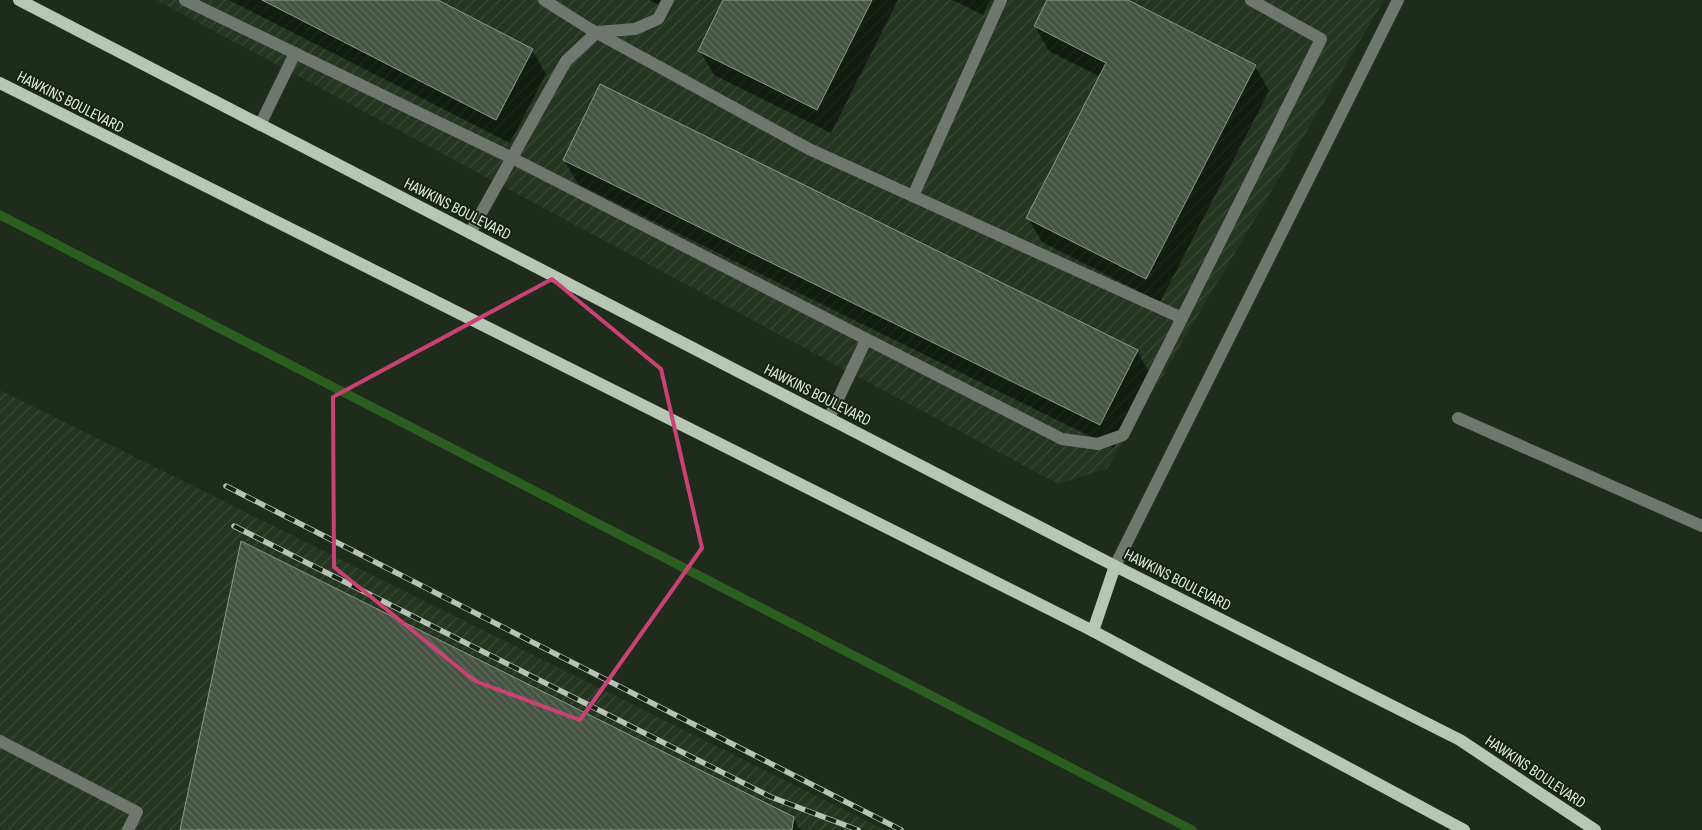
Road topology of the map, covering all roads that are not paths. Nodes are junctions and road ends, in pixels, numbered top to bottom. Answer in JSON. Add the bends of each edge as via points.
{"nodes":[{"id":1,"x":19,"y":0,"type":"edge"},
{"id":2,"x":185,"y":0,"type":"edge"},
{"id":3,"x":544,"y":0,"type":"edge"},
{"id":4,"x":668,"y":0,"type":"edge"},
{"id":5,"x":1001,"y":0,"type":"edge"},
{"id":6,"x":1251,"y":0,"type":"edge"},
{"id":7,"x":1398,"y":0,"type":"edge"},
{"id":8,"x":597,"y":32,"type":"junction"},
{"id":9,"x":295,"y":53,"type":"junction"},
{"id":10,"x":0,"y":83,"type":"edge"},
{"id":11,"x":260,"y":125,"type":"junction"},
{"id":12,"x":512,"y":158,"type":"junction"},
{"id":13,"x":913,"y":196,"type":"junction"},
{"id":14,"x":470,"y":233,"type":"junction"},
{"id":15,"x":1182,"y":318,"type":"junction"},
{"id":16,"x":866,"y":340,"type":"junction"},
{"id":17,"x":829,"y":418,"type":"junction"},
{"id":18,"x":1458,"y":418,"type":"dead end"},
{"id":19,"x":1702,"y":526,"type":"edge"},
{"id":20,"x":1115,"y":566,"type":"junction"},
{"id":21,"x":1093,"y":631,"type":"junction"},
{"id":22,"x":0,"y":742,"type":"edge"},
{"id":23,"x":128,"y":830,"type":"edge"},
{"id":24,"x":1464,"y":830,"type":"edge"},
{"id":25,"x":1595,"y":830,"type":"edge"}],
"edges":[{"from":1,"to":11,"type":"main road","name":"HAWKINS BOULEVARD"},
{"from":2,"to":9,"type":"street"},
{"from":3,"to":8,"type":"street"},
{"from":4,"to":8,"type":"street","via":[[658,19],[635,30]]},
{"from":5,"to":13,"type":"street"},
{"from":6,"to":15,"type":"street","via":[[1322,39]]},
{"from":7,"to":20,"type":"street"},
{"from":8,"to":12,"type":"street","via":[[566,61]]},
{"from":8,"to":13,"type":"street","via":[[809,149]]},
{"from":9,"to":11,"type":"street"},
{"from":9,"to":12,"type":"street"},
{"from":10,"to":21,"type":"main road","name":"HAWKINS BOULEVARD"},
{"from":11,"to":14,"type":"main road","name":"HAWKINS BOULEVARD"},
{"from":12,"to":14,"type":"street"},
{"from":12,"to":16,"type":"street"},
{"from":13,"to":15,"type":"street"},
{"from":14,"to":17,"type":"main road","name":"HAWKINS BOULEVARD"},
{"from":15,"to":16,"type":"street","via":[[1123,435],[1098,444],[1062,439]]},
{"from":16,"to":17,"type":"street"},
{"from":17,"to":20,"type":"main road","name":"HAWKINS BOULEVARD"},
{"from":18,"to":19,"type":"street"},
{"from":20,"to":21,"type":"main road"},
{"from":20,"to":25,"type":"main road","name":"HAWKINS BOULEVARD","via":[[1460,740]]},
{"from":21,"to":24,"type":"main road","name":"HAWKINS BOULEVARD"},
{"from":22,"to":23,"type":"street","via":[[137,812]]}]}
